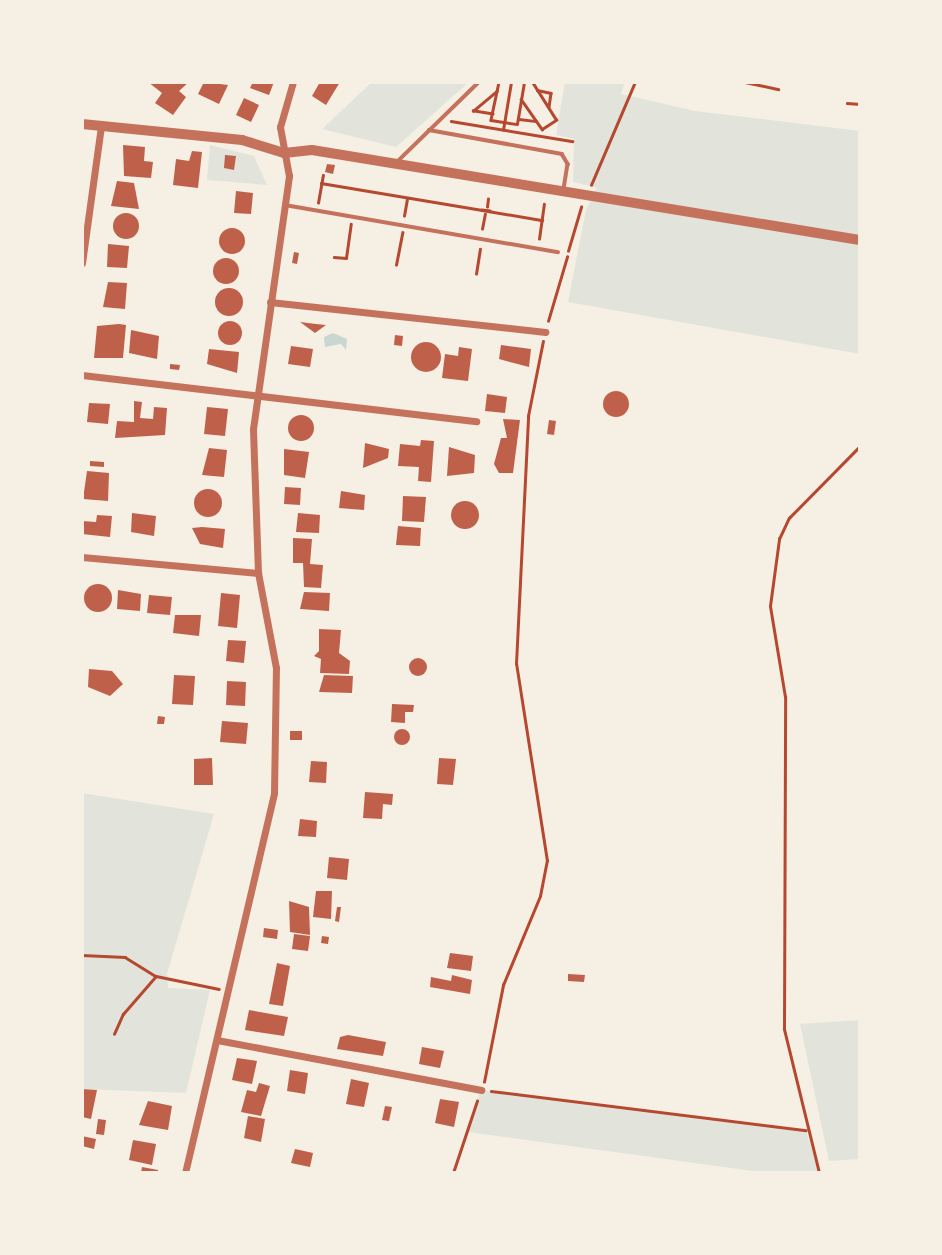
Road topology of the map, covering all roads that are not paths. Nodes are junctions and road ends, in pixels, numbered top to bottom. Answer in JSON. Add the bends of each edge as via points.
{"nodes":[{"id":1,"x":293,"y":82,"type":"edge"},
{"id":2,"x":479,"y":82,"type":"edge"},
{"id":3,"x":82,"y":124,"type":"edge"},
{"id":4,"x":101,"y":126,"type":"junction"},
{"id":5,"x":429,"y":130,"type":"junction"},
{"id":6,"x":284,"y":153,"type":"junction"},
{"id":7,"x":395,"y":163,"type":"junction"},
{"id":8,"x":564,"y":191,"type":"junction"},
{"id":9,"x":285,"y":205,"type":"junction"},
{"id":10,"x":860,"y":240,"type":"edge"},
{"id":11,"x":558,"y":252,"type":"dead end"},
{"id":12,"x":82,"y":263,"type":"edge"},
{"id":13,"x":270,"y":302,"type":"junction"},
{"id":14,"x":545,"y":332,"type":"road end"},
{"id":15,"x":82,"y":375,"type":"edge"},
{"id":16,"x":256,"y":394,"type":"junction"},
{"id":17,"x":476,"y":421,"type":"dead end"},
{"id":18,"x":82,"y":557,"type":"edge"},
{"id":19,"x":258,"y":573,"type":"junction"},
{"id":20,"x":217,"y":1040,"type":"junction"},
{"id":21,"x":481,"y":1090,"type":"road end"},
{"id":22,"x":185,"y":1173,"type":"edge"}],
"edges":[{"from":1,"to":6,"type":"street","via":[[279,127]]},
{"from":2,"to":5,"type":"lane"},
{"from":3,"to":4,"type":"street"},
{"from":4,"to":6,"type":"street","via":[[242,140]]},
{"from":4,"to":12,"type":"street"},
{"from":5,"to":7,"type":"lane"},
{"from":5,"to":8,"type":"lane","via":[[562,154],[568,164]]},
{"from":6,"to":7,"type":"street","via":[[312,150]]},
{"from":6,"to":9,"type":"street"},
{"from":7,"to":8,"type":"street"},
{"from":8,"to":10,"type":"street"},
{"from":9,"to":11,"type":"lane"},
{"from":9,"to":13,"type":"street"},
{"from":13,"to":14,"type":"street"},
{"from":13,"to":16,"type":"street"},
{"from":15,"to":16,"type":"street"},
{"from":16,"to":17,"type":"street"},
{"from":16,"to":19,"type":"street"},
{"from":18,"to":19,"type":"street"},
{"from":19,"to":20,"type":"street","via":[[276,668],[278,752]]},
{"from":20,"to":21,"type":"street"},
{"from":20,"to":22,"type":"street"}]}
